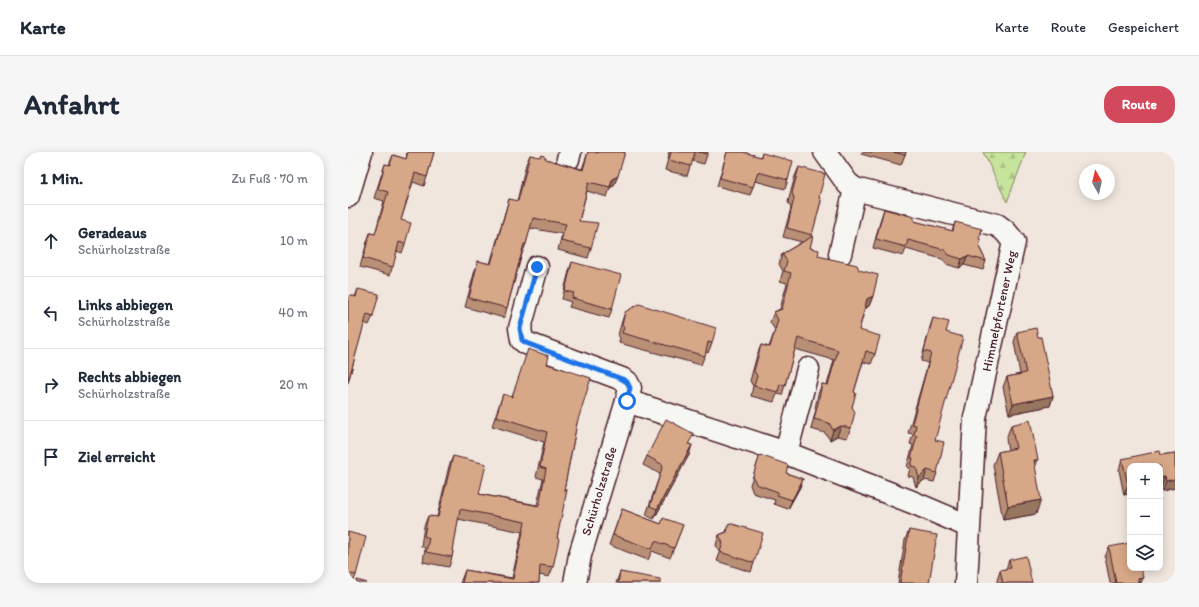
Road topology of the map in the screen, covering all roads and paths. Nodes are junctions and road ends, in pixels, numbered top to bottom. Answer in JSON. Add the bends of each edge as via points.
{"nodes":[{"id":1,"x":361,"y":152,"type":"edge"},
{"id":2,"x":825,"y":152,"type":"edge"},
{"id":3,"x":854,"y":189,"type":"junction"},
{"id":4,"x":348,"y":196,"type":"edge"},
{"id":5,"x":840,"y":254,"type":"dead end"},
{"id":6,"x":537,"y":267,"type":"dead end"},
{"id":7,"x":808,"y":370,"type":"dead end"},
{"id":8,"x":627,"y":401,"type":"junction"},
{"id":9,"x":786,"y":453,"type":"junction"},
{"id":10,"x":968,"y":526,"type":"junction"},
{"id":11,"x":575,"y":583,"type":"edge"},
{"id":12,"x":966,"y":583,"type":"edge"}],
"edges":[{"from":1,"to":4,"type":"street"},
{"from":2,"to":3,"type":"street"},
{"from":3,"to":5,"type":"street"},
{"from":3,"to":10,"type":"street","name":"Himmelpfortener Weg","via":[[997,225],[1014,242],[975,418]]},
{"from":6,"to":8,"type":"street","name":"Schürholzstraße","via":[[520,328],[522,340],[622,379],[630,388]]},
{"from":7,"to":9,"type":"street"},
{"from":8,"to":9,"type":"street"},
{"from":8,"to":11,"type":"street","name":"Schürholzstraße","via":[[580,555]]},
{"from":9,"to":10,"type":"street"},
{"from":10,"to":12,"type":"street","name":"Himmelpfortener Weg"}]}
